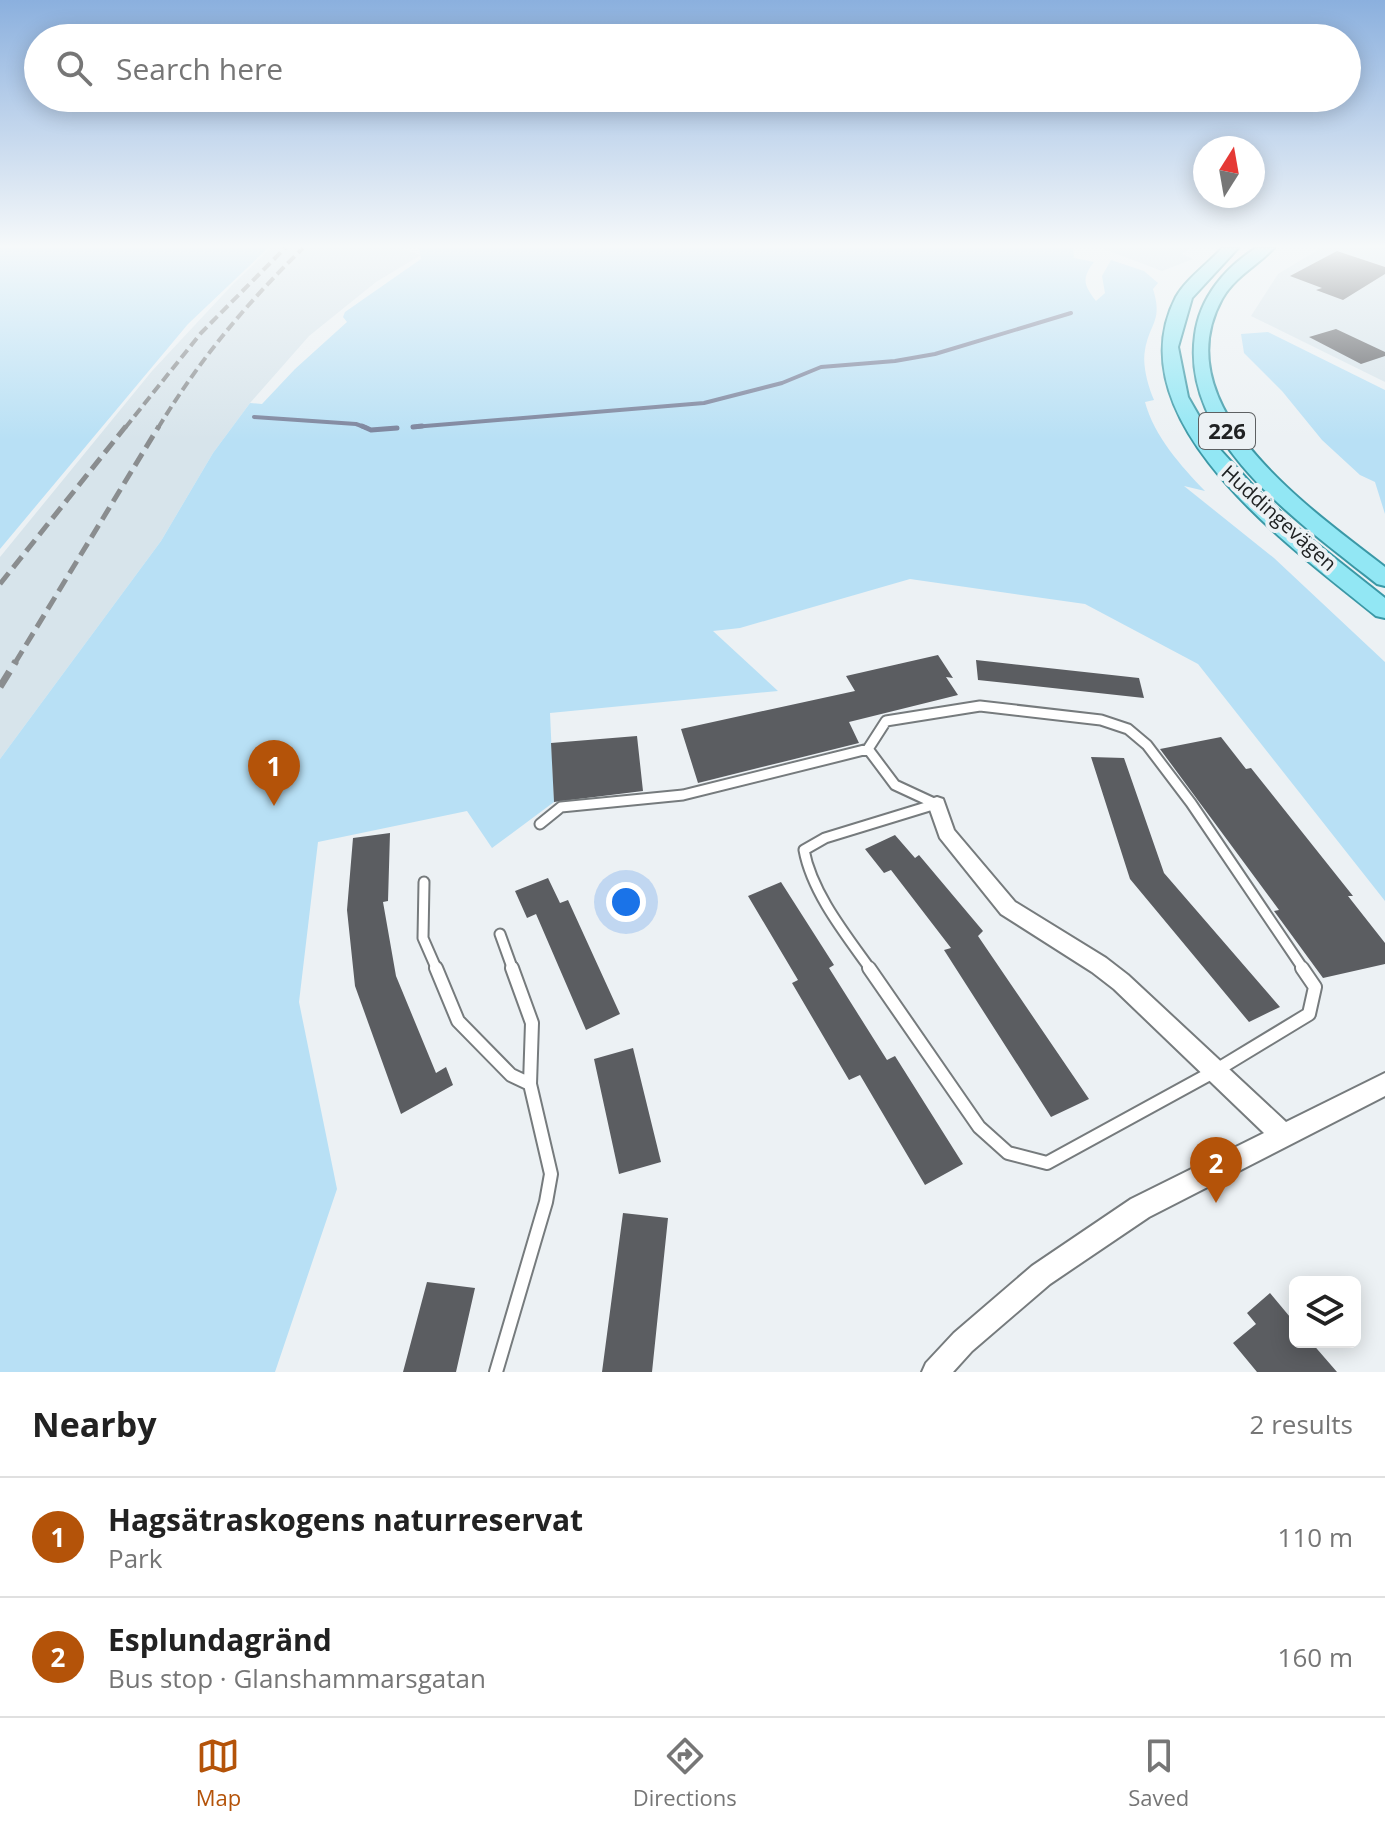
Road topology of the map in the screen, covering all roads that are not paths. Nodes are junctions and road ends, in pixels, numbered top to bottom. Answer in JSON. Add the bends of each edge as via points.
{"nodes":[{"id":1,"x":1176,"y":312,"type":"edge"},
{"id":2,"x":1207,"y":312,"type":"edge"},
{"id":3,"x":1385,"y":577,"type":"edge"},
{"id":4,"x":1355,"y":586,"type":"junction"},
{"id":5,"x":1385,"y":610,"type":"edge"},
{"id":6,"x":1385,"y":617,"type":"edge"},
{"id":7,"x":868,"y":749,"type":"junction"},
{"id":8,"x":937,"y":804,"type":"junction"},
{"id":9,"x":540,"y":824,"type":"dead end"},
{"id":10,"x":424,"y":882,"type":"dead end"},
{"id":11,"x":500,"y":934,"type":"dead end"},
{"id":12,"x":1215,"y":1071,"type":"junction"},
{"id":13,"x":530,"y":1084,"type":"junction"},
{"id":14,"x":1385,"y":1084,"type":"edge"},
{"id":15,"x":1284,"y":1136,"type":"junction"},
{"id":16,"x":496,"y":1372,"type":"edge"},
{"id":17,"x":935,"y":1372,"type":"edge"}],
"edges":[{"from":1,"to":4,"type":"main road","name":"Huddingevägen","number":"226","via":[[1169,354],[1174,387],[1192,426],[1259,505]]},
{"from":2,"to":3,"type":"main road","name":"Huddingevägen","number":"226","via":[[1199,356],[1204,390],[1223,425],[1248,460],[1289,501]]},
{"from":4,"to":5,"type":"main road","name":"Huddingevägen","number":"226"},
{"from":4,"to":6,"type":"main road"},
{"from":7,"to":8,"type":"lane","via":[[895,785]]},
{"from":7,"to":9,"type":"lane","via":[[683,795],[561,807]]},
{"from":7,"to":12,"type":"lane","via":[[886,721],[980,706],[1101,720],[1128,729],[1147,745],[1315,987],[1309,1014]]},
{"from":8,"to":12,"type":"street","via":[[946,833],[1008,908],[1121,982]]},
{"from":8,"to":12,"type":"lane","via":[[825,838],[804,850],[807,867],[841,927],[1001,1151],[1047,1163]]},
{"from":10,"to":13,"type":"lane","via":[[423,938],[458,1021],[511,1075]]},
{"from":11,"to":13,"type":"lane","via":[[532,1023]]},
{"from":12,"to":15,"type":"street"},
{"from":13,"to":16,"type":"lane","via":[[551,1174]]},
{"from":14,"to":15,"type":"street"},
{"from":15,"to":17,"type":"street","via":[[1140,1208],[1051,1268]]}]}
